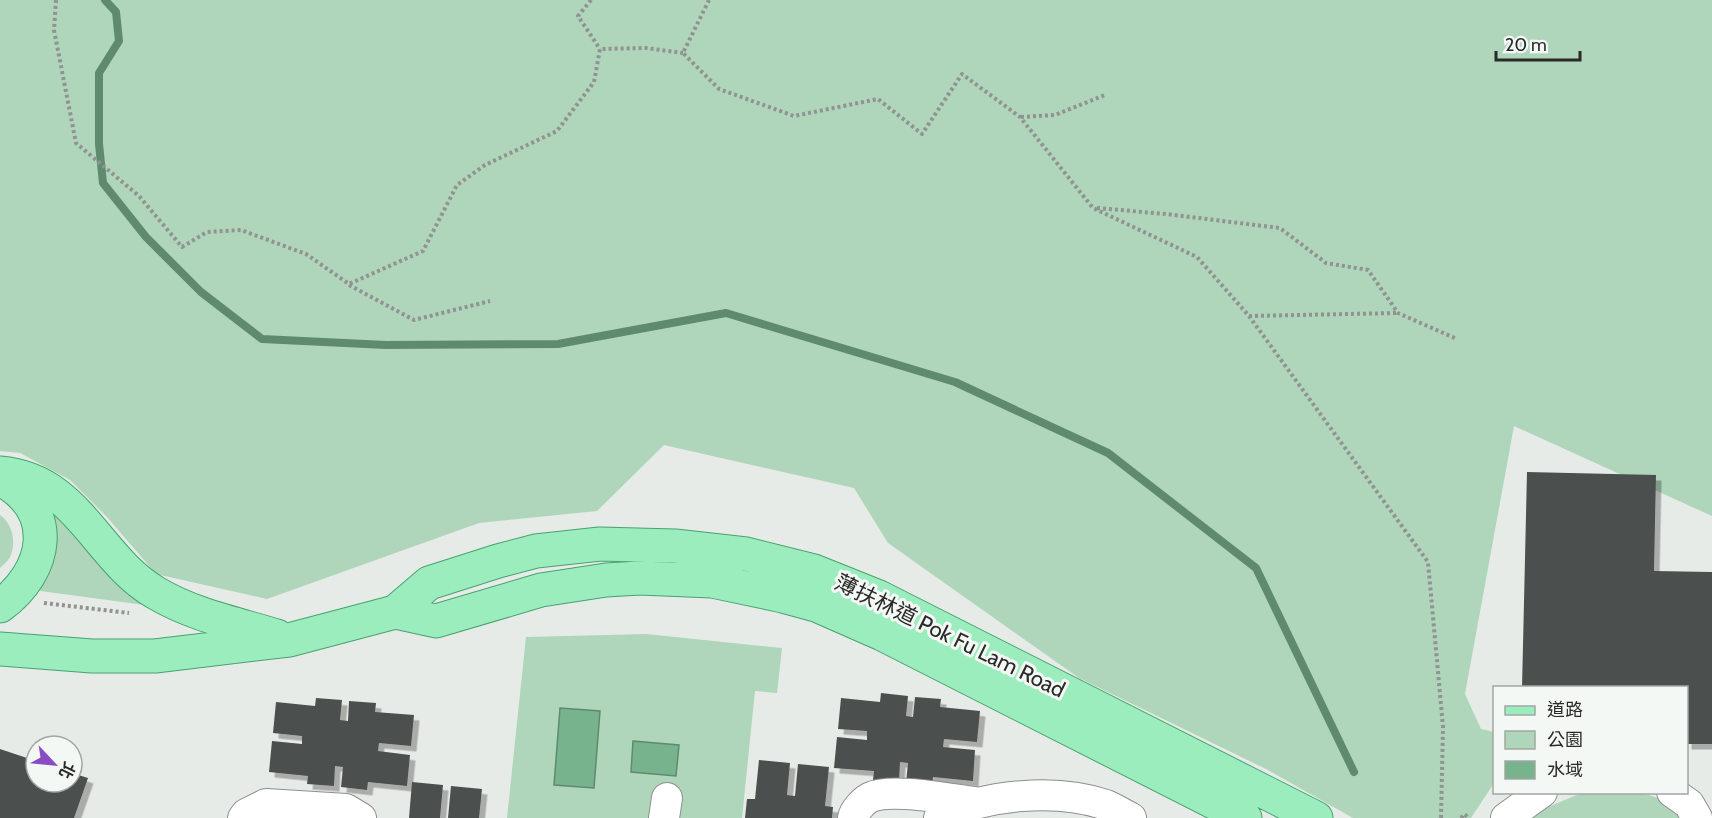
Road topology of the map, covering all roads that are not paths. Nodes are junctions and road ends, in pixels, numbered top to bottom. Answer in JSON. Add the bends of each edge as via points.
{"nodes":[{"id":1,"x":0,"y":473,"type":"edge"},
{"id":2,"x":0,"y":479,"type":"edge"},
{"id":3,"x":0,"y":606,"type":"edge"},
{"id":4,"x":395,"y":612,"type":"junction"},
{"id":5,"x":289,"y":640,"type":"junction"},
{"id":6,"x":0,"y":649,"type":"edge"},
{"id":7,"x":1539,"y":794,"type":"edge"},
{"id":8,"x":1675,"y":794,"type":"edge"},
{"id":9,"x":982,"y":802,"type":"junction"},
{"id":10,"x":243,"y":818,"type":"edge"},
{"id":11,"x":362,"y":818,"type":"edge"},
{"id":12,"x":853,"y":818,"type":"edge"},
{"id":13,"x":939,"y":818,"type":"edge"},
{"id":14,"x":1131,"y":818,"type":"edge"},
{"id":15,"x":1245,"y":818,"type":"edge"},
{"id":16,"x":1316,"y":818,"type":"edge"},
{"id":17,"x":1506,"y":818,"type":"edge"},
{"id":18,"x":1697,"y":818,"type":"edge"}],
"edges":[{"from":1,"to":5,"type":"main road","via":[[21,476],[57,495],[82,517],[123,567],[156,593],[191,609]]},
{"from":2,"to":3,"type":"main road","via":[[29,503],[38,525],[40,548],[27,580]]},
{"from":4,"to":5,"type":"main road","name":"薄扶林道 Pok Fu Lam Road"},
{"from":4,"to":15,"type":"main road","name":"薄扶林道 Pok Fu Lam Road","via":[[436,621],[541,590],[640,578],[712,581],[783,596],[816,605],[882,634]]},
{"from":4,"to":16,"type":"main road","name":"薄扶林道 Pok Fu Lam Road","via":[[429,583],[536,550],[635,544],[746,554],[814,571],[879,597]]},
{"from":5,"to":6,"type":"main road","name":"薄扶林道 Pok Fu Lam Road","via":[[155,656]]},
{"from":7,"to":17,"type":"street"},
{"from":8,"to":18,"type":"street","via":[[1689,804]]},
{"from":9,"to":12,"type":"street","via":[[891,794],[870,798]]},
{"from":9,"to":13,"type":"street"},
{"from":9,"to":14,"type":"street","via":[[1067,796],[1107,805]]},
{"from":10,"to":11,"type":"street","via":[[266,804],[346,809]]}]}
